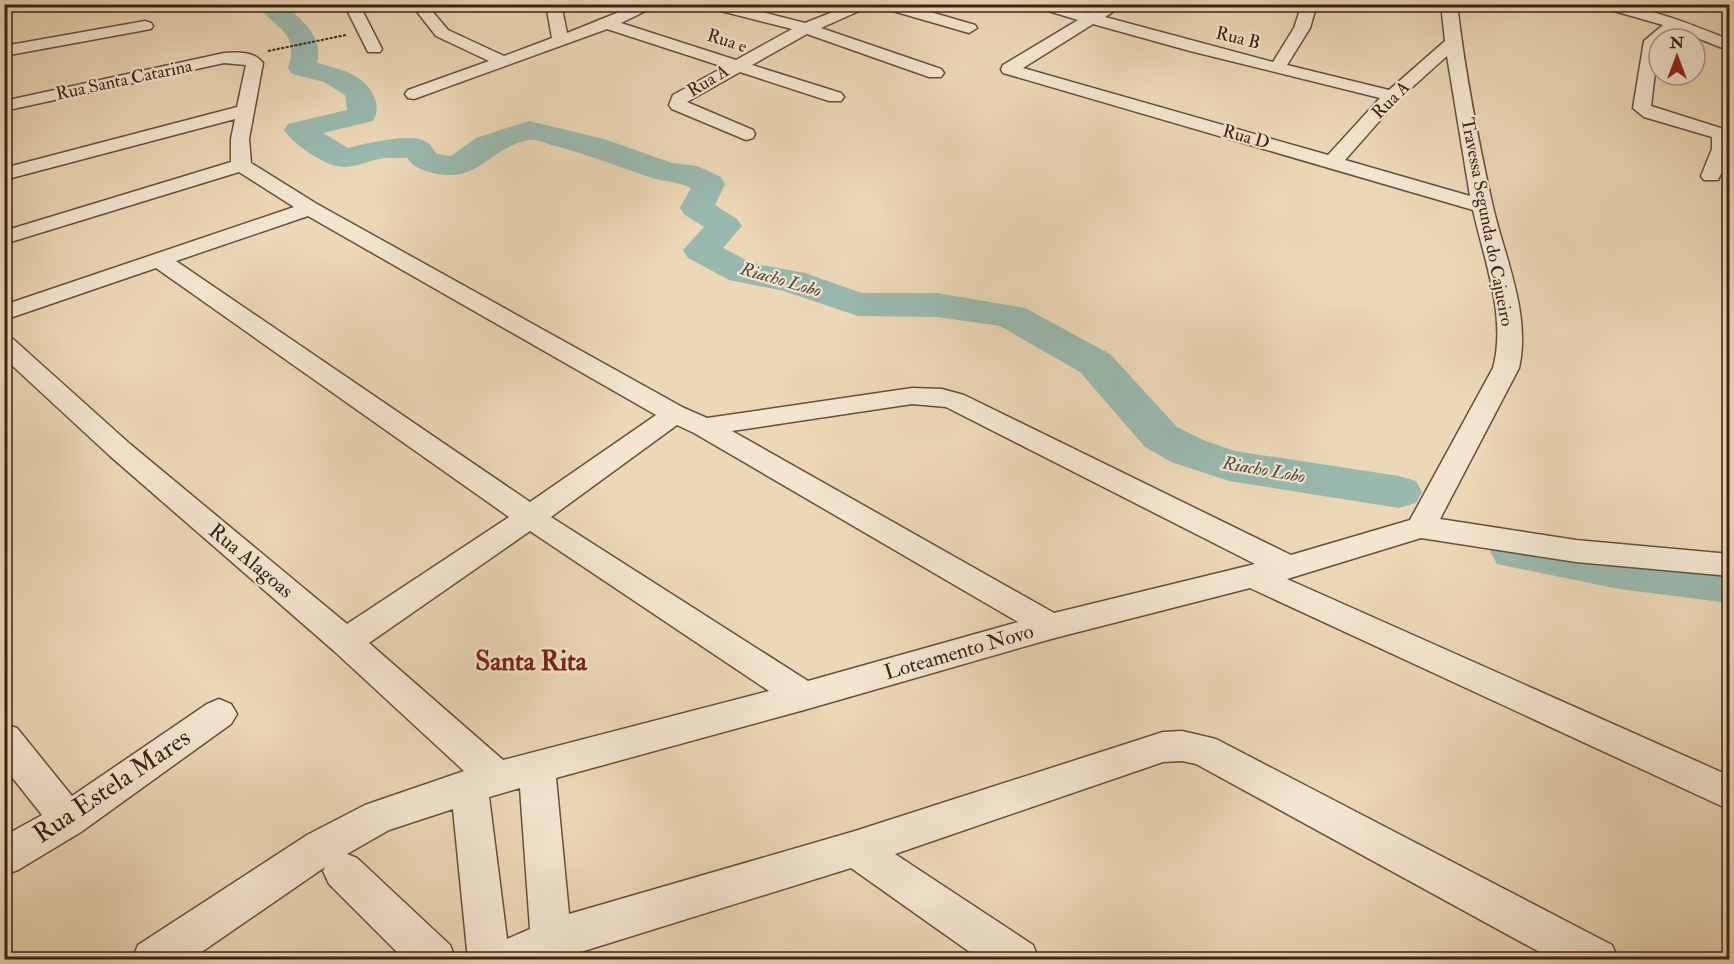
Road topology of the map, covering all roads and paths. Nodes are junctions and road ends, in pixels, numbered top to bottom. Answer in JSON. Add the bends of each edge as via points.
{"nodes":[{"id":1,"x":351,"y":4,"type":"edge"},
{"id":2,"x":418,"y":4,"type":"edge"},
{"id":3,"x":553,"y":4,"type":"edge"},
{"id":4,"x":654,"y":4,"type":"edge"},
{"id":5,"x":868,"y":4,"type":"edge"},
{"id":6,"x":884,"y":4,"type":"edge"},
{"id":7,"x":1040,"y":4,"type":"edge"},
{"id":8,"x":1118,"y":4,"type":"edge"},
{"id":9,"x":1310,"y":4,"type":"edge"},
{"id":10,"x":1449,"y":4,"type":"edge"},
{"id":11,"x":1605,"y":4,"type":"edge"},
{"id":12,"x":726,"y":8,"type":"dead end"},
{"id":13,"x":1088,"y":20,"type":"junction"},
{"id":14,"x":607,"y":24,"type":"junction"},
{"id":15,"x":1675,"y":24,"type":"junction"},
{"id":16,"x":145,"y":26,"type":"dead end"},
{"id":17,"x":806,"y":28,"type":"junction"},
{"id":18,"x":969,"y":28,"type":"dead end"},
{"id":19,"x":365,"y":31,"type":"junction"},
{"id":20,"x":561,"y":41,"type":"junction"},
{"id":21,"x":1452,"y":42,"type":"junction"},
{"id":22,"x":1730,"y":46,"type":"edge"},
{"id":23,"x":374,"y":49,"type":"dead end"},
{"id":24,"x":4,"y":51,"type":"edge"},
{"id":25,"x":244,"y":58,"type":"junction"},
{"id":26,"x":504,"y":62,"type":"junction"},
{"id":27,"x":737,"y":64,"type":"junction"},
{"id":28,"x":1277,"y":68,"type":"junction"},
{"id":29,"x":935,"y":73,"type":"dead end"},
{"id":30,"x":414,"y":94,"type":"dead end"},
{"id":31,"x":1392,"y":96,"type":"junction"},
{"id":32,"x":835,"y":97,"type":"dead end"},
{"id":33,"x":4,"y":106,"type":"edge"},
{"id":34,"x":244,"y":111,"type":"junction"},
{"id":35,"x":746,"y":134,"type":"dead end"},
{"id":36,"x":1725,"y":136,"type":"edge"},
{"id":37,"x":1333,"y":162,"type":"junction"},
{"id":38,"x":241,"y":165,"type":"junction"},
{"id":39,"x":4,"y":174,"type":"edge"},
{"id":40,"x":1711,"y":176,"type":"dead end"},
{"id":41,"x":1483,"y":206,"type":"junction"},
{"id":42,"x":310,"y":208,"type":"junction"},
{"id":43,"x":4,"y":238,"type":"edge"},
{"id":44,"x":159,"y":260,"type":"junction"},
{"id":45,"x":4,"y":313,"type":"edge"},
{"id":46,"x":4,"y":344,"type":"edge"},
{"id":47,"x":675,"y":414,"type":"junction"},
{"id":48,"x":704,"y":427,"type":"junction"},
{"id":49,"x":530,"y":517,"type":"junction"},
{"id":50,"x":1421,"y":527,"type":"junction"},
{"id":51,"x":1730,"y":565,"type":"edge"},
{"id":52,"x":1288,"y":567,"type":"junction"},
{"id":53,"x":1252,"y":576,"type":"junction"},
{"id":54,"x":1051,"y":626,"type":"junction"},
{"id":55,"x":346,"y":642,"type":"junction"},
{"id":56,"x":804,"y":696,"type":"junction"},
{"id":57,"x":219,"y":714,"type":"dead end"},
{"id":58,"x":4,"y":739,"type":"edge"},
{"id":59,"x":537,"y":768,"type":"junction"},
{"id":60,"x":483,"y":782,"type":"junction"},
{"id":61,"x":1730,"y":795,"type":"edge"},
{"id":62,"x":68,"y":820,"type":"junction"},
{"id":63,"x":855,"y":849,"type":"junction"},
{"id":64,"x":4,"y":857,"type":"edge"},
{"id":65,"x":343,"y":871,"type":"dead end"},
{"id":66,"x":550,"y":940,"type":"junction"},
{"id":67,"x":153,"y":960,"type":"edge"},
{"id":68,"x":435,"y":960,"type":"edge"},
{"id":69,"x":489,"y":960,"type":"edge"},
{"id":70,"x":508,"y":960,"type":"edge"},
{"id":71,"x":1018,"y":960,"type":"edge"},
{"id":72,"x":1597,"y":960,"type":"edge"}],
"edges":[{"from":1,"to":19,"type":"street"},
{"from":2,"to":26,"type":"street","via":[[442,33]]},
{"from":3,"to":20,"type":"street"},
{"from":4,"to":14,"type":"street"},
{"from":5,"to":17,"type":"street","name":"Rua A"},
{"from":6,"to":18,"type":"street"},
{"from":7,"to":13,"type":"street","name":"Rua B"},
{"from":8,"to":13,"type":"street"},
{"from":9,"to":28,"type":"street","via":[[1302,28]]},
{"from":10,"to":21,"type":"street","name":"Travessa Segunda do Cajueiro"},
{"from":11,"to":15,"type":"street"},
{"from":12,"to":17,"type":"street"},
{"from":13,"to":28,"type":"street","name":"Rua B"},
{"from":13,"to":37,"type":"street","name":"Rua D","via":[[1009,69]]},
{"from":14,"to":20,"type":"street"},
{"from":14,"to":27,"type":"street","name":"Rua e"},
{"from":15,"to":22,"type":"street"},
{"from":15,"to":36,"type":"street","via":[[1652,40],[1642,108]]},
{"from":16,"to":24,"type":"street"},
{"from":17,"to":27,"type":"street","name":"Rua A"},
{"from":17,"to":29,"type":"street"},
{"from":19,"to":23,"type":"street"},
{"from":19,"to":25,"type":"path"},
{"from":20,"to":26,"type":"street"},
{"from":21,"to":31,"type":"street","name":"Rua A"},
{"from":21,"to":41,"type":"street","name":"Travessa Segunda do Cajueiro"},
{"from":25,"to":33,"type":"street","name":"Rua Santa Catarina","via":[[212,61]]},
{"from":25,"to":34,"type":"street","via":[[255,63]]},
{"from":26,"to":30,"type":"street"},
{"from":27,"to":32,"type":"street","name":"Rua e"},
{"from":27,"to":35,"type":"street","name":"Rua A","via":[[679,99],[678,105]]},
{"from":28,"to":31,"type":"street","name":"Rua B"},
{"from":31,"to":37,"type":"street","name":"Rua A"},
{"from":34,"to":38,"type":"street"},
{"from":34,"to":39,"type":"street"},
{"from":36,"to":40,"type":"street"},
{"from":37,"to":41,"type":"street","name":"Rua D"},
{"from":38,"to":42,"type":"street"},
{"from":38,"to":43,"type":"street"},
{"from":41,"to":50,"type":"street","name":"Travessa Segunda do Cajueiro","via":[[1509,327],[1509,361]]},
{"from":42,"to":44,"type":"street"},
{"from":42,"to":47,"type":"street"},
{"from":44,"to":45,"type":"street"},
{"from":44,"to":49,"type":"street"},
{"from":46,"to":55,"type":"street","name":"Rua Alagoas","via":[[120,450]]},
{"from":47,"to":48,"type":"street"},
{"from":47,"to":49,"type":"street"},
{"from":48,"to":52,"type":"street","via":[[896,398],[942,397]]},
{"from":48,"to":54,"type":"street"},
{"from":49,"to":55,"type":"street"},
{"from":49,"to":56,"type":"street"},
{"from":50,"to":51,"type":"street","via":[[1576,551]]},
{"from":50,"to":52,"type":"street","name":"Loteamento Novo"},
{"from":52,"to":53,"type":"street","name":"Loteamento Novo"},
{"from":53,"to":54,"type":"street","name":"Loteamento Novo"},
{"from":53,"to":61,"type":"street"},
{"from":54,"to":56,"type":"street","name":"Loteamento Novo"},
{"from":55,"to":60,"type":"street","name":"Rua Alagoas"},
{"from":56,"to":59,"type":"street","name":"Loteamento Novo"},
{"from":57,"to":62,"type":"street","name":"Rua Estela Mares"},
{"from":58,"to":62,"type":"street"},
{"from":59,"to":60,"type":"street","name":"Loteamento Novo"},
{"from":59,"to":66,"type":"street"},
{"from":60,"to":67,"type":"street","name":"Loteamento Novo","via":[[378,818],[347,833]]},
{"from":60,"to":69,"type":"street"},
{"from":62,"to":64,"type":"street","name":"Rua Estela Mares"},
{"from":63,"to":66,"type":"street"},
{"from":63,"to":71,"type":"street"},
{"from":63,"to":72,"type":"street","via":[[1163,747],[1190,747],[1203,750]]},
{"from":65,"to":68,"type":"street"},
{"from":66,"to":70,"type":"street"}]}
